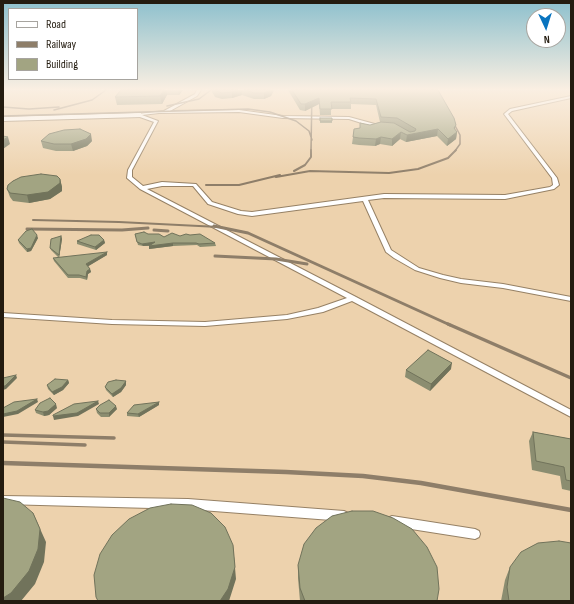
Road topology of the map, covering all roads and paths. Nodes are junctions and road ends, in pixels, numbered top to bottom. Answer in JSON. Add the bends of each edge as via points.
{"nodes":[{"id":1,"x":30,"y":118,"type":"edge"},
{"id":2,"x":148,"y":118,"type":"edge"},
{"id":3,"x":350,"y":118,"type":"edge"},
{"id":4,"x":509,"y":118,"type":"edge"},
{"id":5,"x":3,"y":119,"type":"edge"},
{"id":6,"x":383,"y":126,"type":"edge"},
{"id":7,"x":142,"y":188,"type":"junction"},
{"id":8,"x":365,"y":200,"type":"junction"},
{"id":9,"x":354,"y":298,"type":"junction"},
{"id":10,"x":571,"y":299,"type":"edge"},
{"id":11,"x":3,"y":316,"type":"edge"},
{"id":12,"x":571,"y":414,"type":"edge"},
{"id":13,"x":3,"y":500,"type":"edge"},
{"id":14,"x":354,"y":517,"type":"edge"},
{"id":15,"x":385,"y":520,"type":"edge"},
{"id":16,"x":475,"y":534,"type":"dead end"}],
"edges":[{"from":1,"to":5,"type":"street"},
{"from":2,"to":7,"type":"lane","via":[[156,121],[130,170],[129,178]]},
{"from":3,"to":6,"type":"lane"},
{"from":4,"to":8,"type":"lane","via":[[554,178],[556,186],[505,197],[395,196]]},
{"from":7,"to":8,"type":"lane","via":[[162,184],[194,185],[210,202],[240,213]]},
{"from":7,"to":9,"type":"lane"},
{"from":8,"to":10,"type":"lane","via":[[388,251],[418,269],[461,281]]},
{"from":9,"to":11,"type":"lane","via":[[287,318],[211,323],[112,322]]},
{"from":9,"to":12,"type":"lane"},
{"from":13,"to":14,"type":"lane","via":[[188,504]]},
{"from":15,"to":16,"type":"lane"}]}
